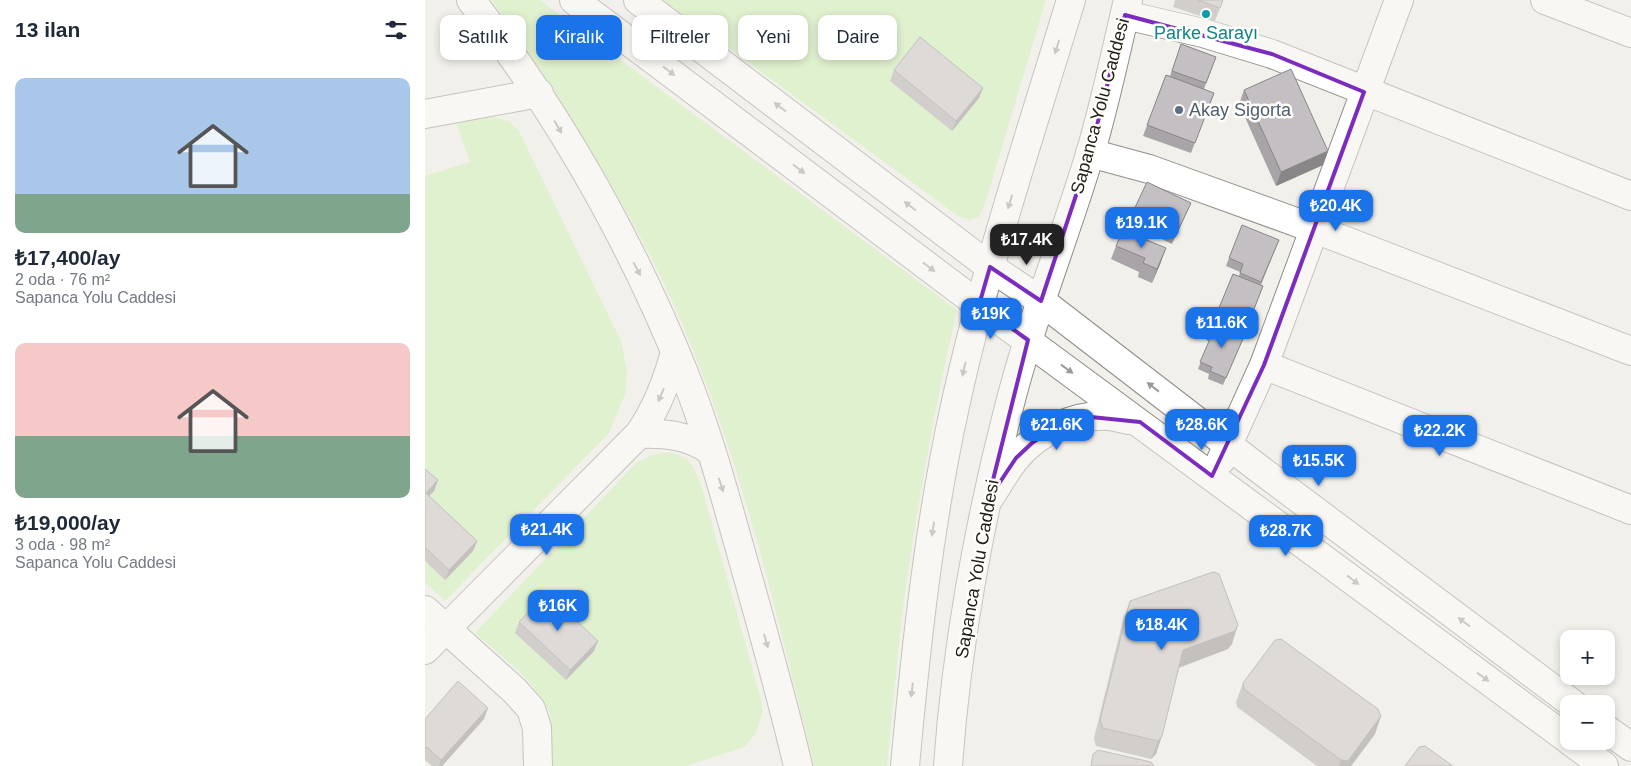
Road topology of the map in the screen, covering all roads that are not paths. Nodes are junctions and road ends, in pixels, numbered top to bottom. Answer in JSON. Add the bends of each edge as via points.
{"nodes":[{"id":1,"x":471,"y":0,"type":"edge"},
{"id":2,"x":574,"y":0,"type":"edge"},
{"id":3,"x":638,"y":0,"type":"edge"},
{"id":4,"x":1071,"y":0,"type":"edge"},
{"id":5,"x":1399,"y":0,"type":"edge"},
{"id":6,"x":1545,"y":0,"type":"edge"},
{"id":7,"x":1127,"y":7,"type":"edge"},
{"id":8,"x":1631,"y":32,"type":"edge"},
{"id":9,"x":1364,"y":92,"type":"junction"},
{"id":10,"x":539,"y":94,"type":"junction"},
{"id":11,"x":425,"y":114,"type":"edge"},
{"id":12,"x":1091,"y":152,"type":"junction"},
{"id":13,"x":1631,"y":196,"type":"edge"},
{"id":14,"x":1315,"y":229,"type":"junction"},
{"id":15,"x":990,"y":267,"type":"junction"},
{"id":16,"x":1041,"y":300,"type":"junction"},
{"id":17,"x":979,"y":305,"type":"junction"},
{"id":18,"x":1028,"y":340,"type":"junction"},
{"id":19,"x":1631,"y":351,"type":"edge"},
{"id":20,"x":675,"y":352,"type":"junction"},
{"id":21,"x":1265,"y":365,"type":"junction"},
{"id":22,"x":1140,"y":422,"type":"junction"},
{"id":23,"x":639,"y":434,"type":"junction"},
{"id":24,"x":1229,"y":445,"type":"junction"},
{"id":25,"x":711,"y":451,"type":"junction"},
{"id":26,"x":1212,"y":476,"type":"junction"},
{"id":27,"x":988,"y":500,"type":"junction"},
{"id":28,"x":1631,"y":510,"type":"edge"},
{"id":29,"x":425,"y":610,"type":"edge"},
{"id":30,"x":444,"y":629,"type":"junction"},
{"id":31,"x":425,"y":650,"type":"edge"},
{"id":32,"x":1561,"y":695,"type":"edge"},
{"id":33,"x":1560,"y":734,"type":"edge"},
{"id":34,"x":1615,"y":735,"type":"edge"},
{"id":35,"x":1631,"y":747,"type":"edge"},
{"id":36,"x":1582,"y":750,"type":"edge"},
{"id":37,"x":1631,"y":757,"type":"edge"},
{"id":38,"x":538,"y":766,"type":"edge"},
{"id":39,"x":798,"y":766,"type":"edge"},
{"id":40,"x":905,"y":766,"type":"edge"},
{"id":41,"x":948,"y":766,"type":"edge"},
{"id":42,"x":1604,"y":766,"type":"edge"},
{"id":43,"x":1626,"y":766,"type":"edge"}],
"edges":[{"from":1,"to":10,"type":"main road"},
{"from":2,"to":17,"type":"main road","one_way":true},
{"from":15,"to":3,"type":"main road","one_way":true},
{"from":4,"to":15,"type":"main road","one_way":true},
{"from":5,"to":9,"type":"main road"},
{"from":6,"to":8,"type":"main road"},
{"from":7,"to":9,"type":"main road","via":[[1272,54]]},
{"from":7,"to":12,"type":"main road","name":"Sapanca Yolu Caddesi"},
{"from":9,"to":13,"type":"main road"},
{"from":9,"to":14,"type":"main road"},
{"from":10,"to":11,"type":"main road"},
{"from":10,"to":20,"type":"main road","one_way":true,"via":[[603,204],[646,286]]},
{"from":12,"to":14,"type":"main road","via":[[1149,169]]},
{"from":12,"to":16,"type":"main road","name":"Sapanca Yolu Caddesi"},
{"from":14,"to":19,"type":"main road"},
{"from":14,"to":21,"type":"main road"},
{"from":15,"to":16,"type":"main road"},
{"from":15,"to":17,"type":"main road"},
{"from":16,"to":18,"type":"main road","name":"Sapanca Yolu Caddesi"},
{"from":24,"to":16,"type":"main road","one_way":true},
{"from":17,"to":18,"type":"main road"},
{"from":17,"to":40,"type":"main road","one_way":true,"via":[[955,406],[935,514]]},
{"from":18,"to":22,"type":"main road","one_way":true},
{"from":18,"to":27,"type":"main road","name":"Sapanca Yolu Caddesi"},
{"from":20,"to":23,"type":"main road","one_way":true,"via":[[663,392]]},
{"from":20,"to":25,"type":"main road"},
{"from":21,"to":24,"type":"main road"},
{"from":21,"to":28,"type":"main road"},
{"from":22,"to":26,"type":"main road"},
{"from":22,"to":27,"type":"main road","via":[[1109,416],[1091,417],[1049,431],[1016,458]]},
{"from":23,"to":25,"type":"main road","via":[[681,436]]},
{"from":23,"to":30,"type":"main road"},
{"from":24,"to":26,"type":"main road"},
{"from":32,"to":24,"type":"main road","one_way":true},
{"from":25,"to":39,"type":"main road","one_way":true,"via":[[780,691]]},
{"from":26,"to":33,"type":"main road","one_way":true},
{"from":27,"to":41,"type":"main road","name":"Sapanca Yolu Caddesi","via":[[959,670]]},
{"from":29,"to":30,"type":"main road"},
{"from":30,"to":31,"type":"main road"},
{"from":30,"to":38,"type":"main road","via":[[531,709],[537,728]]},
{"from":34,"to":35,"type":"main road"},
{"from":36,"to":42,"type":"main road"},
{"from":37,"to":43,"type":"main road"}]}
